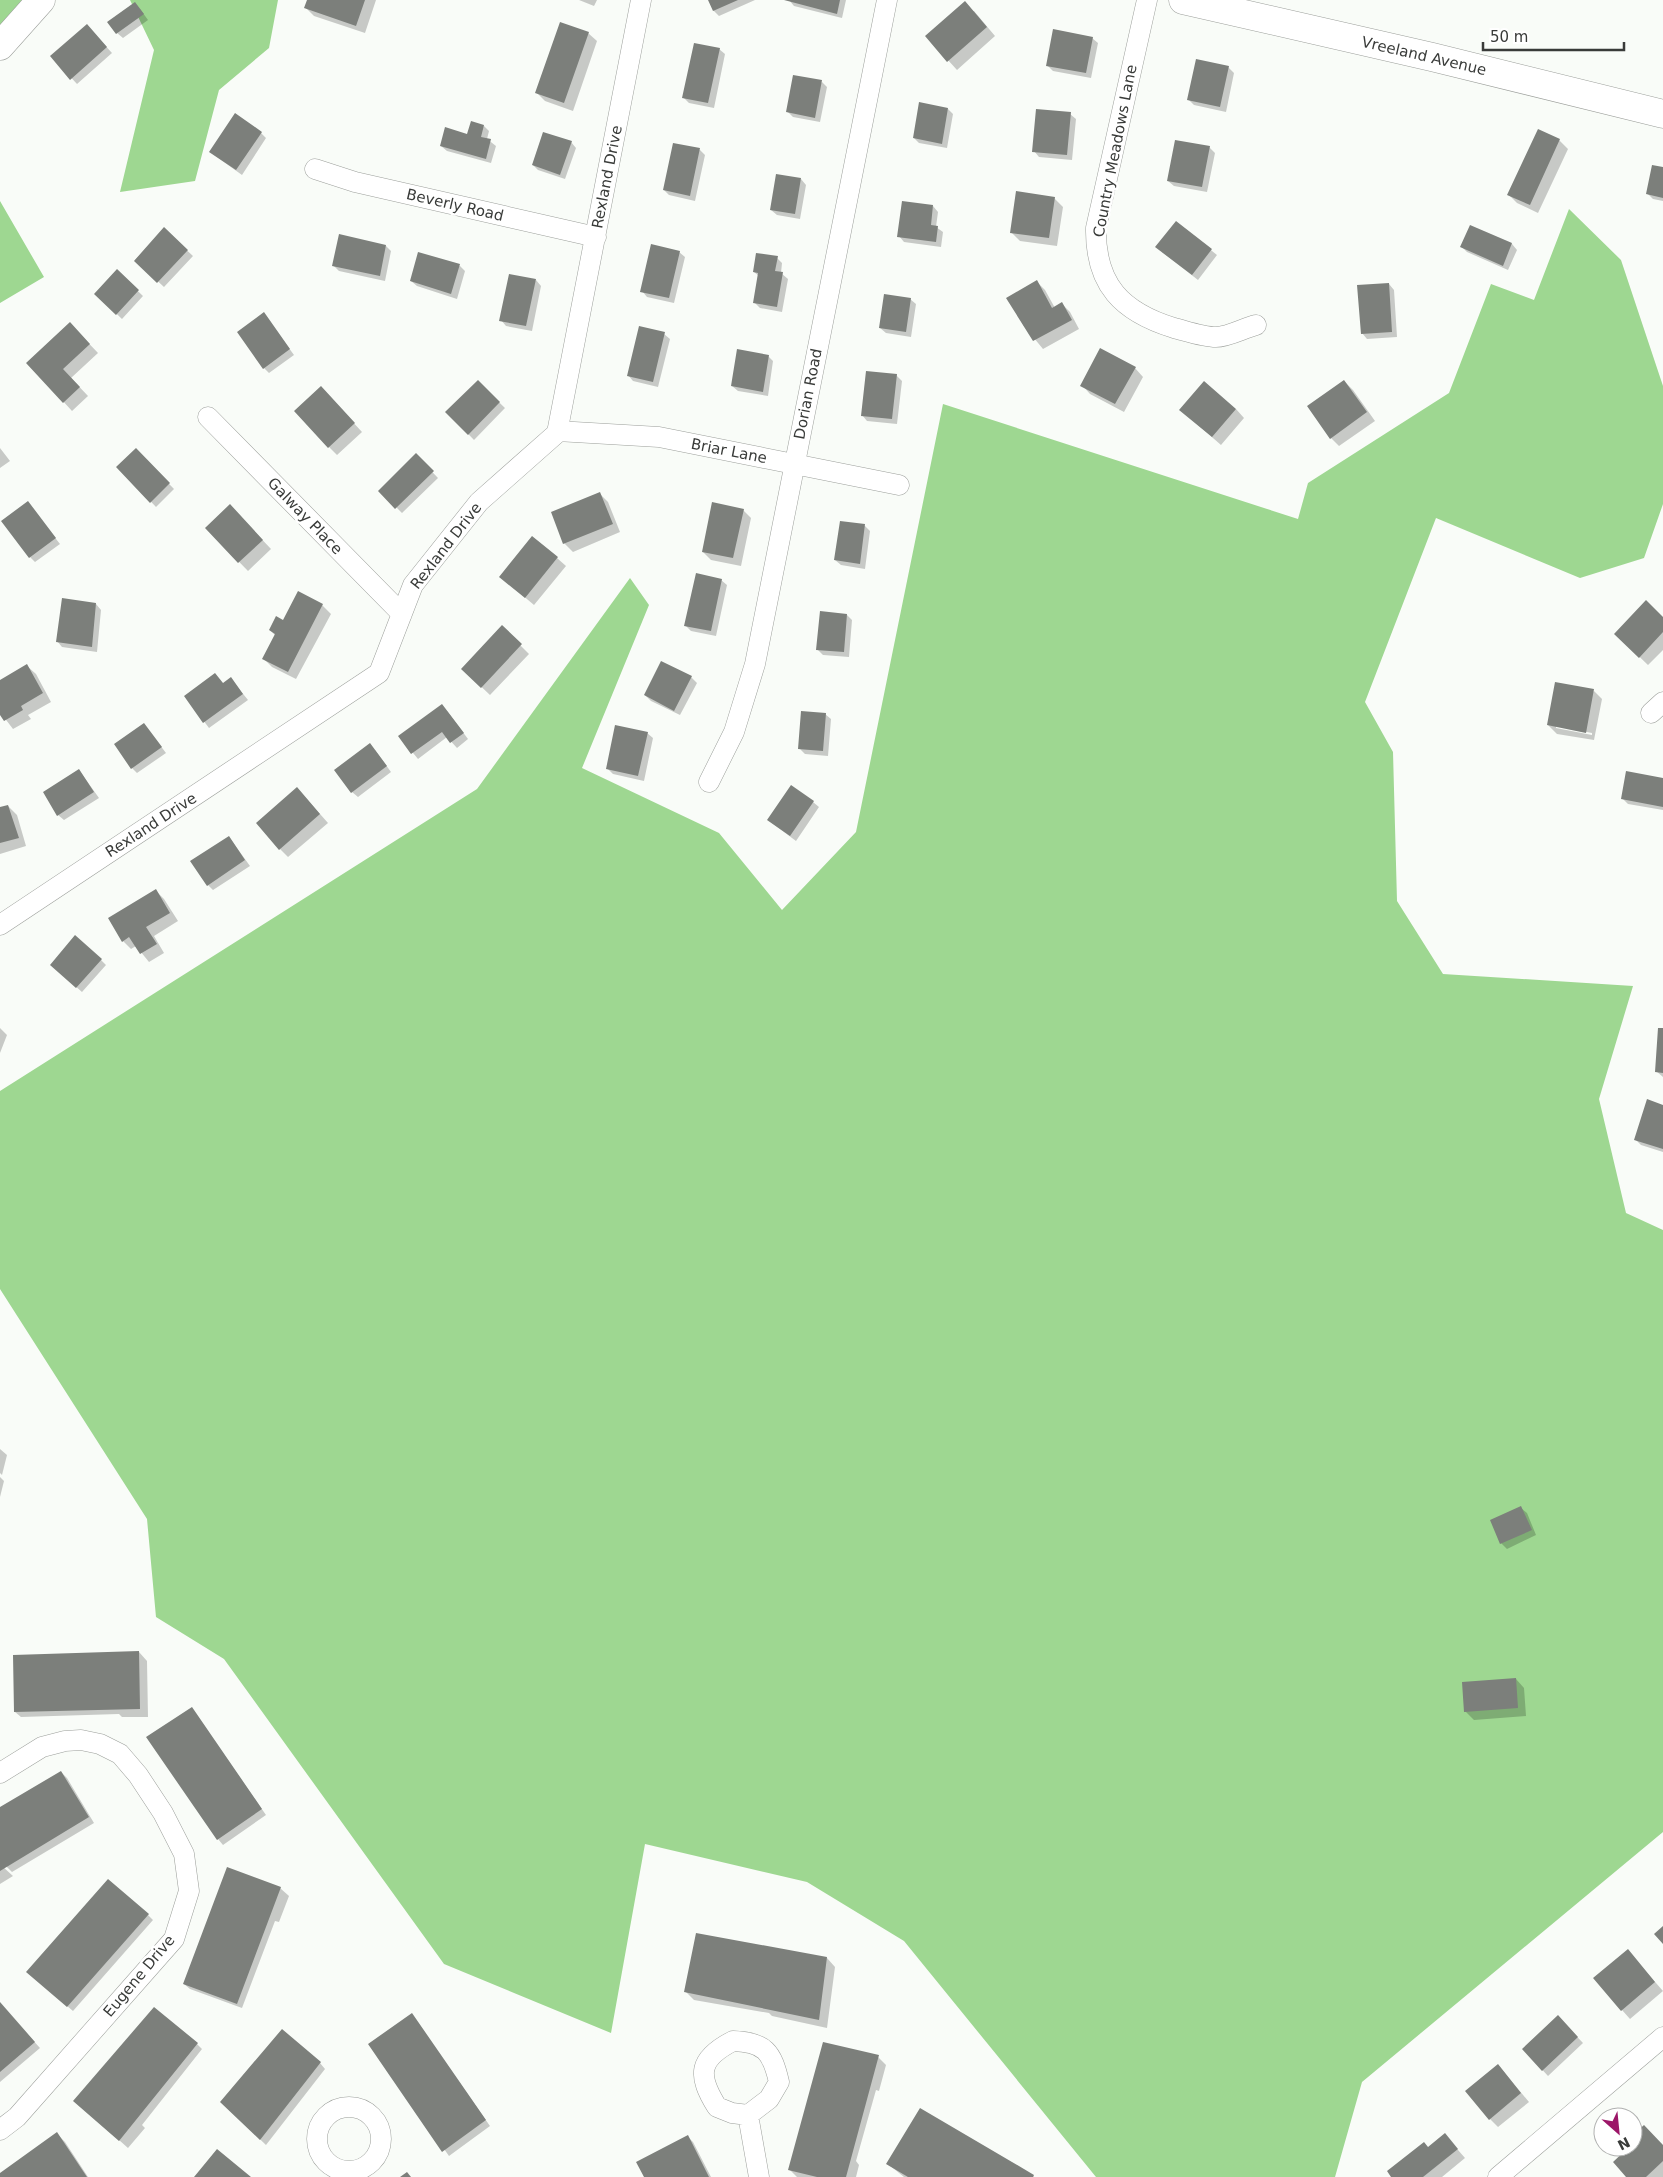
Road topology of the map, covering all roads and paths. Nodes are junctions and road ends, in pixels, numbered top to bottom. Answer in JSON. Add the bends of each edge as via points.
{"nodes":[{"id":1,"x":41,"y":0,"type":"edge"},
{"id":2,"x":642,"y":0,"type":"edge"},
{"id":3,"x":886,"y":0,"type":"edge"},
{"id":4,"x":1147,"y":0,"type":"edge"},
{"id":5,"x":1184,"y":0,"type":"edge"},
{"id":6,"x":0,"y":46,"type":"edge"},
{"id":7,"x":1663,"y":114,"type":"edge"},
{"id":8,"x":316,"y":169,"type":"dead end"},
{"id":9,"x":596,"y":237,"type":"junction"},
{"id":10,"x":1256,"y":325,"type":"dead end"},
{"id":11,"x":208,"y":417,"type":"dead end"},
{"id":12,"x":557,"y":431,"type":"junction"},
{"id":13,"x":794,"y":464,"type":"junction"},
{"id":14,"x":899,"y":485,"type":"dead end"},
{"id":15,"x":402,"y":614,"type":"junction"},
{"id":16,"x":709,"y":782,"type":"dead end"},
{"id":17,"x":0,"y":925,"type":"edge"},
{"id":18,"x":0,"y":1773,"type":"edge"},
{"id":19,"x":1663,"y":2037,"type":"edge"},
{"id":20,"x":748,"y":2115,"type":"dead end"},
{"id":21,"x":0,"y":2130,"type":"edge"},
{"id":22,"x":759,"y":2177,"type":"edge"},
{"id":23,"x":1498,"y":2177,"type":"edge"}],
"edges":[{"from":1,"to":6,"type":"street"},
{"from":2,"to":9,"type":"street","name":"Rexland Drive"},
{"from":3,"to":13,"type":"street","name":"Dorian Road"},
{"from":4,"to":10,"type":"street","name":"Country Meadows Lane","via":[[1096,228],[1101,266],[1120,300],[1140,315],[1164,325],[1217,337]]},
{"from":5,"to":7,"type":"street","name":"Vreeland Avenue"},
{"from":8,"to":9,"type":"street","name":"Beverly Road","via":[[355,182]]},
{"from":9,"to":12,"type":"street","name":"Rexland Drive"},
{"from":11,"to":15,"type":"street","name":"Galway Place"},
{"from":12,"to":13,"type":"street","name":"Briar Lane","via":[[659,437]]},
{"from":12,"to":15,"type":"street","name":"Rexland Drive","via":[[479,502],[413,585]]},
{"from":13,"to":14,"type":"street","name":"Briar Lane"},
{"from":13,"to":16,"type":"street","name":"Dorian Road","via":[[755,664],[734,732]]},
{"from":15,"to":17,"type":"street","name":"Rexland Drive","via":[[379,673]]},
{"from":18,"to":21,"type":"street","name":"Eugene Drive","via":[[42,1747],[65,1741],[100,1744],[120,1754],[163,1813],[184,1854],[189,1891],[174,1939],[17,2117]]},
{"from":19,"to":23,"type":"street"},
{"from":20,"to":22,"type":"street"}]}
